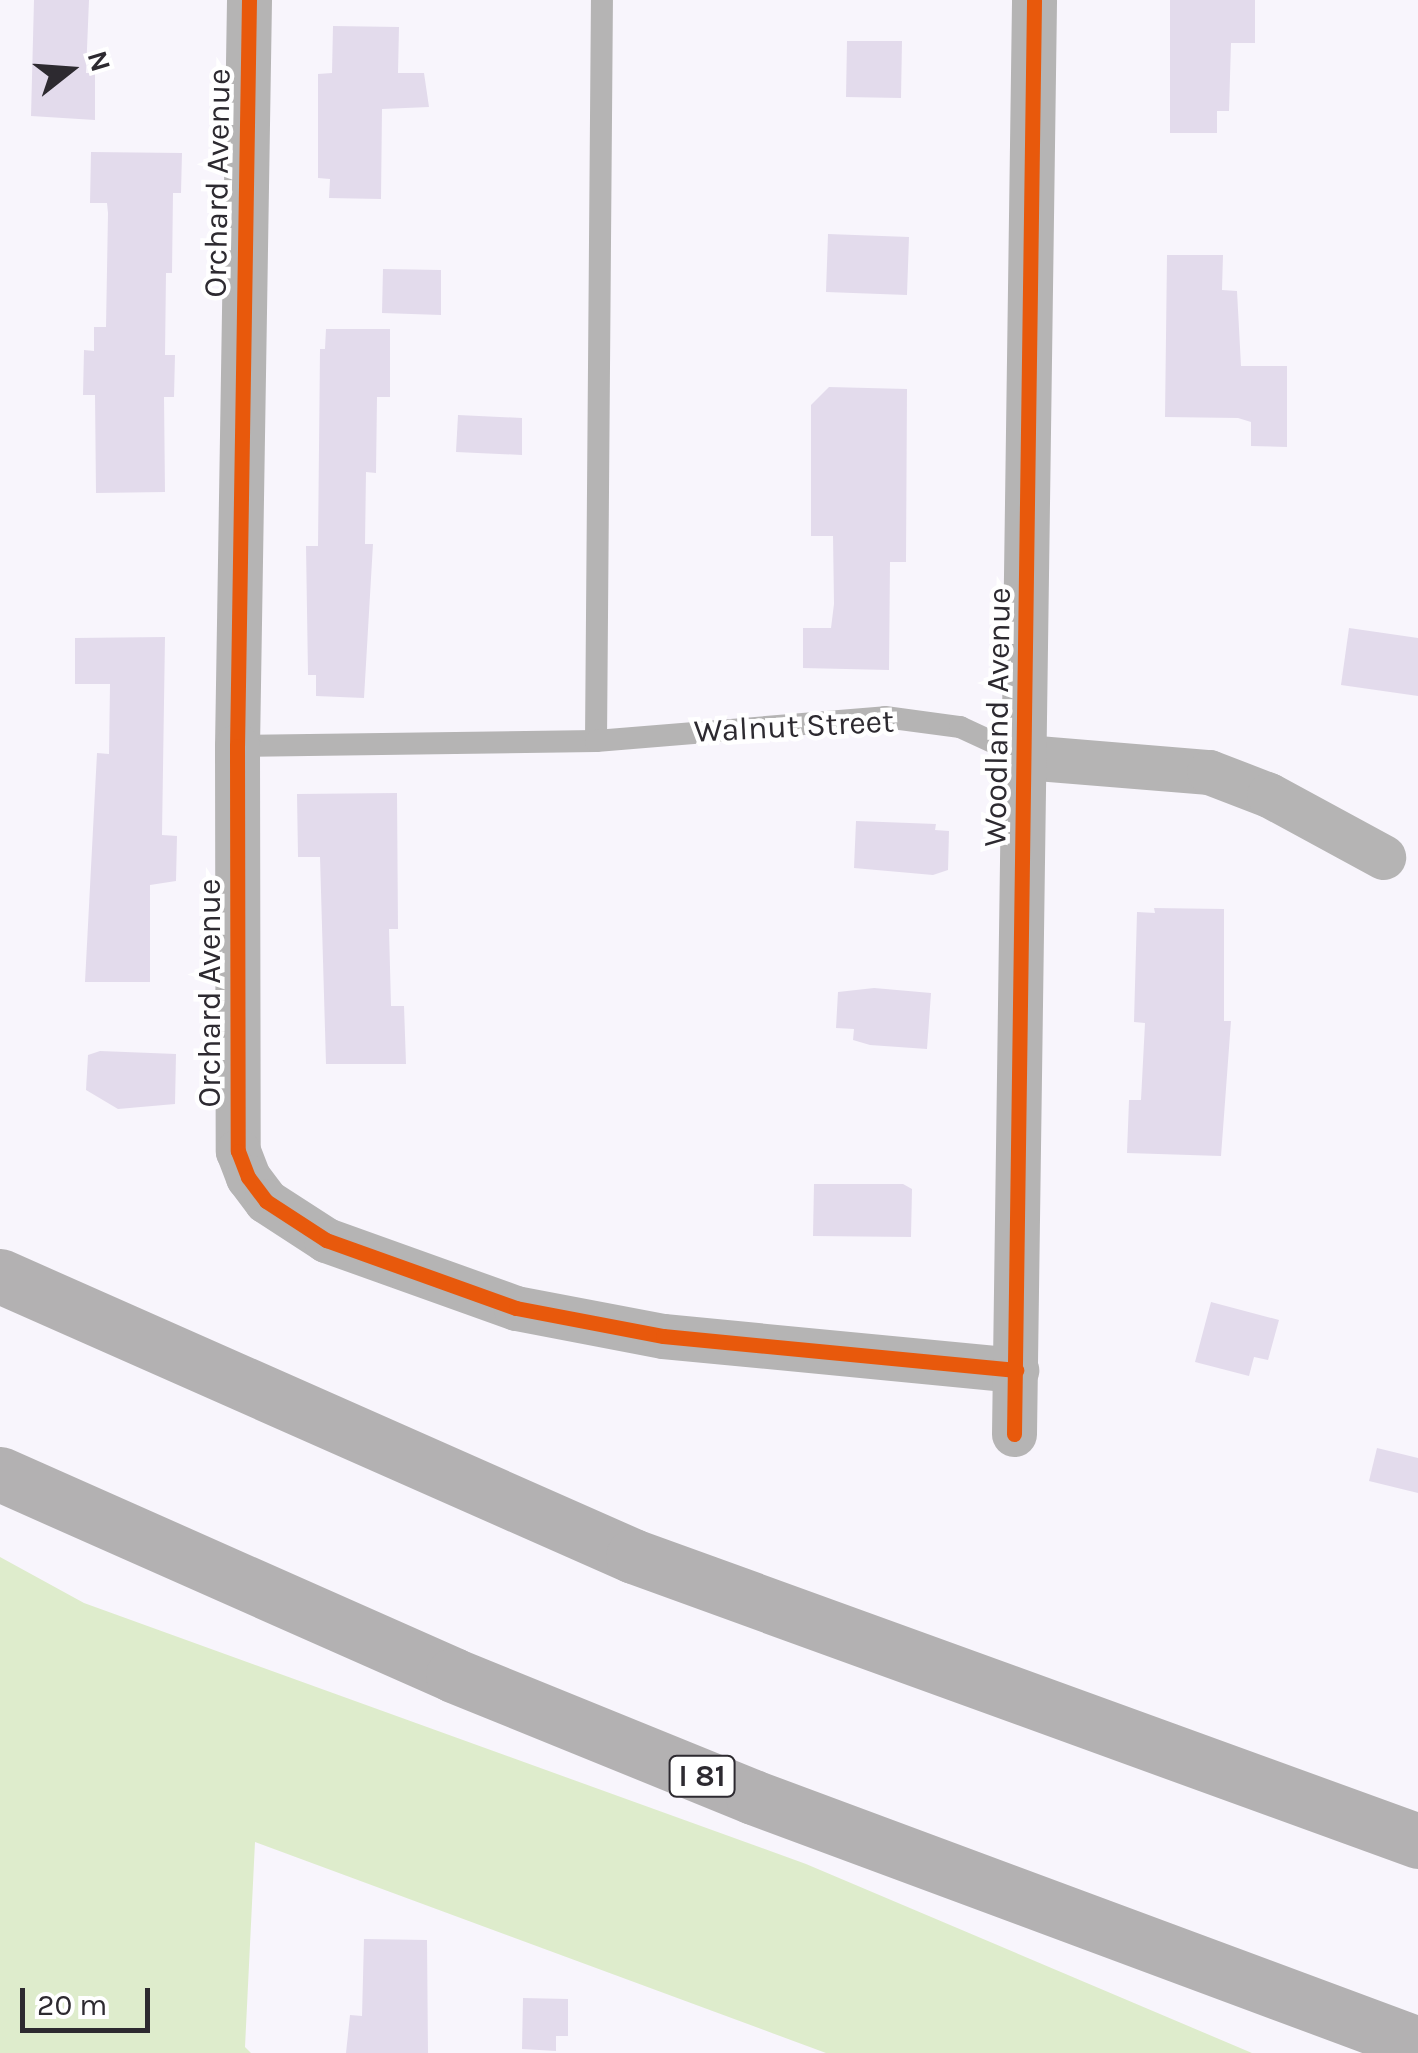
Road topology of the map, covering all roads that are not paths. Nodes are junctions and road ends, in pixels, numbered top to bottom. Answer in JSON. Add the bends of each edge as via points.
{"nodes":[{"id":1,"x":249,"y":0,"type":"edge"},
{"id":2,"x":602,"y":0,"type":"edge"},
{"id":3,"x":1034,"y":0,"type":"edge"},
{"id":4,"x":596,"y":741,"type":"junction"},
{"id":5,"x":237,"y":746,"type":"junction"},
{"id":6,"x":1025,"y":757,"type":"junction"},
{"id":7,"x":1383,"y":857,"type":"dead end"},
{"id":8,"x":0,"y":1276,"type":"edge"},
{"id":9,"x":1016,"y":1370,"type":"junction"},
{"id":10,"x":1014,"y":1434,"type":"dead end"},
{"id":11,"x":0,"y":1474,"type":"edge"},
{"id":12,"x":1418,"y":1841,"type":"edge"},
{"id":13,"x":1418,"y":2044,"type":"edge"}],
"edges":[{"from":1,"to":5,"type":"street","name":"Orchard Avenue"},
{"from":2,"to":4,"type":"lane"},
{"from":3,"to":6,"type":"street","name":"Woodland Avenue"},
{"from":4,"to":5,"type":"lane","name":"Walnut Street"},
{"from":4,"to":6,"type":"lane","name":"Walnut Street","via":[[885,716],[960,727]]},
{"from":5,"to":9,"type":"street","name":"Orchard Avenue","via":[[238,1151],[266,1201],[381,1265],[516,1308],[663,1336]]},
{"from":6,"to":7,"type":"street","name":"Walnut Street","via":[[1209,772],[1269,794]]},
{"from":6,"to":9,"type":"street","name":"Woodland Avenue"},
{"from":8,"to":12,"type":"highway","via":[[633,1556]]},
{"from":9,"to":10,"type":"street","name":"Woodland Avenue"},
{"from":11,"to":13,"type":"highway","number":"I 81","via":[[454,1675],[752,1797]]}]}
